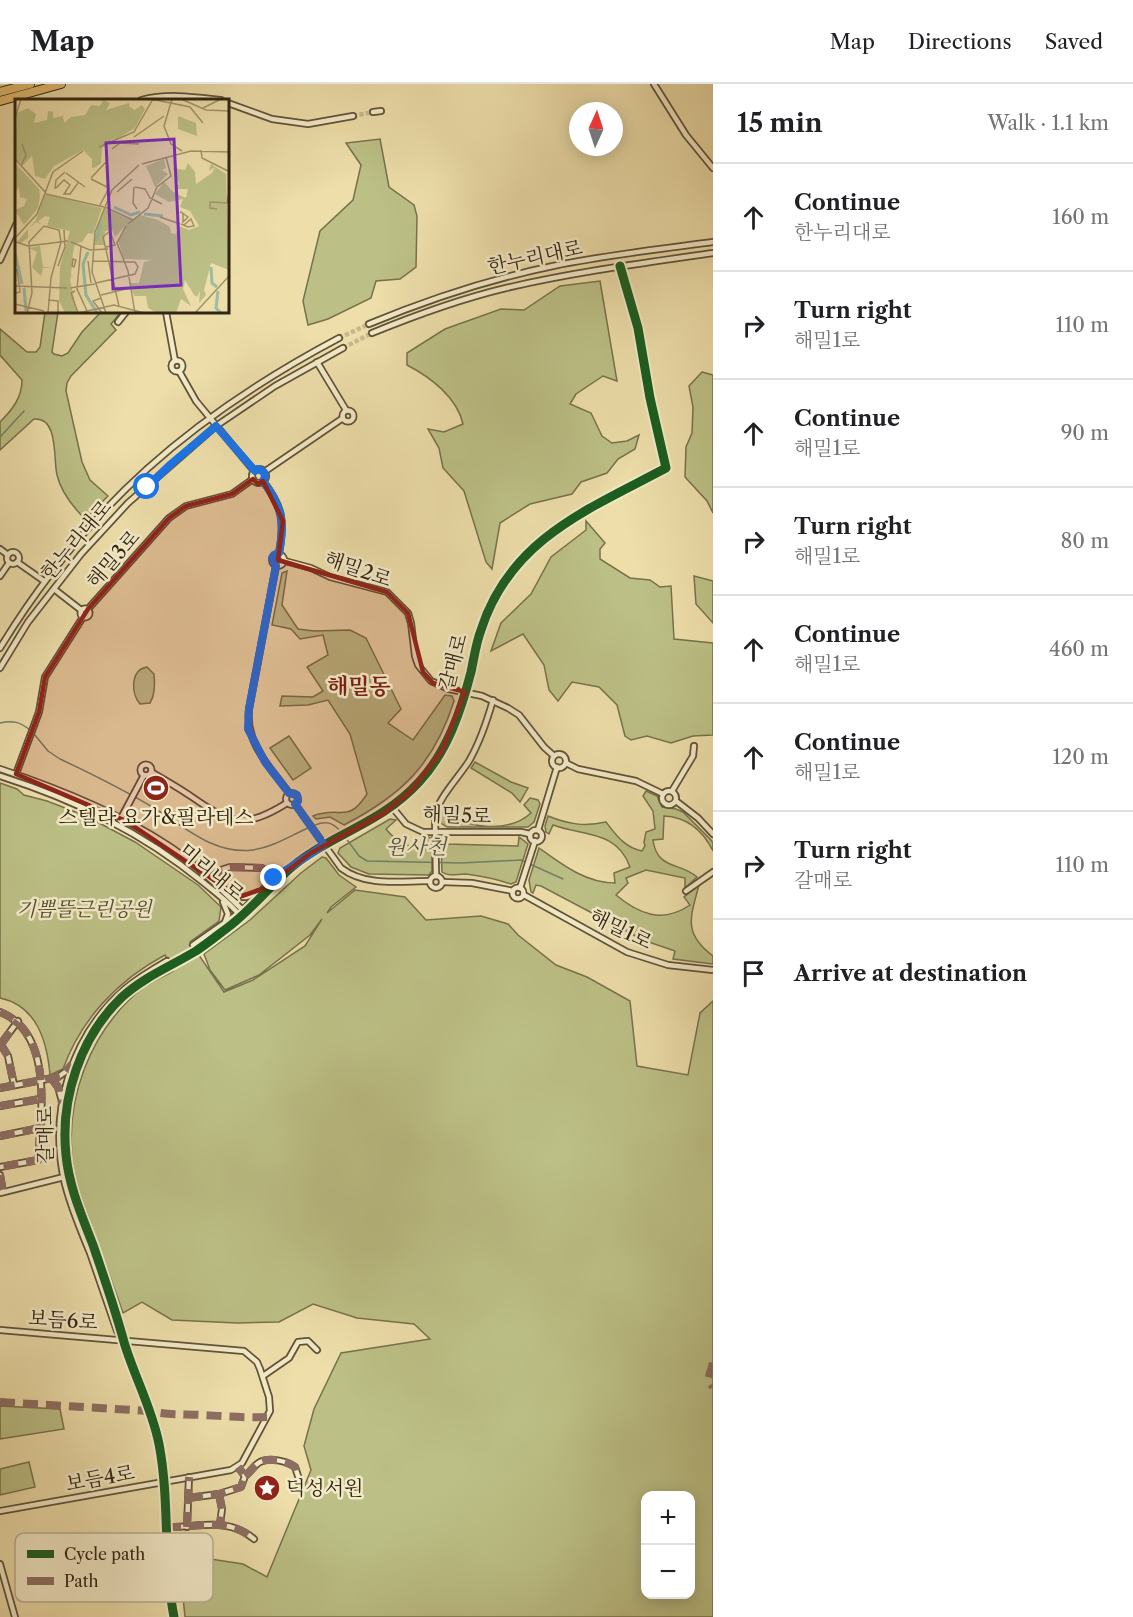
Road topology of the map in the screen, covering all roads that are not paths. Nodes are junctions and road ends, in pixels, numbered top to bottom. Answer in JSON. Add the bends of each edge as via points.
{"nodes":[{"id":1,"x":30,"y":84,"type":"edge"},
{"id":2,"x":61,"y":84,"type":"edge"},
{"id":3,"x":654,"y":84,"type":"edge"},
{"id":4,"x":0,"y":92,"type":"edge"},
{"id":5,"x":145,"y":99,"type":"edge"},
{"id":6,"x":212,"y":99,"type":"edge"},
{"id":7,"x":0,"y":101,"type":"edge"},
{"id":8,"x":230,"y":104,"type":"edge"},
{"id":9,"x":381,"y":111,"type":"dead end"},
{"id":10,"x":373,"y":112,"type":"tunnel mouth"},
{"id":11,"x":353,"y":116,"type":"tunnel mouth"},
{"id":12,"x":713,"y":168,"type":"edge"},
{"id":13,"x":15,"y":227,"type":"edge"},
{"id":14,"x":713,"y":242,"type":"edge"},
{"id":15,"x":713,"y":253,"type":"edge"},
{"id":16,"x":0,"y":260,"type":"edge"},
{"id":17,"x":620,"y":266,"type":"junction"},
{"id":18,"x":124,"y":314,"type":"edge"},
{"id":19,"x":166,"y":314,"type":"edge"},
{"id":20,"x":118,"y":322,"type":"dead end"},
{"id":21,"x":369,"y":324,"type":"tunnel mouth"},
{"id":22,"x":372,"y":333,"type":"tunnel mouth"},
{"id":23,"x":339,"y":338,"type":"tunnel mouth"},
{"id":24,"x":343,"y":348,"type":"tunnel mouth"},
{"id":25,"x":317,"y":362,"type":"junction"},
{"id":26,"x":346,"y":410,"type":"junction"},
{"id":27,"x":209,"y":417,"type":"junction"},
{"id":28,"x":343,"y":418,"type":"junction"},
{"id":29,"x":216,"y":426,"type":"junction"},
{"id":30,"x":255,"y":471,"type":"junction"},
{"id":31,"x":264,"y":472,"type":"junction"},
{"id":32,"x":254,"y":479,"type":"junction"},
{"id":33,"x":263,"y":481,"type":"junction"},
{"id":34,"x":0,"y":549,"type":"edge"},
{"id":35,"x":279,"y":553,"type":"junction"},
{"id":36,"x":8,"y":555,"type":"junction"},
{"id":37,"x":285,"y":561,"type":"junction"},
{"id":38,"x":17,"y":562,"type":"junction"},
{"id":39,"x":9,"y":563,"type":"junction"},
{"id":40,"x":276,"y":566,"type":"junction"},
{"id":41,"x":0,"y":576,"type":"edge"},
{"id":42,"x":44,"y":581,"type":"junction"},
{"id":43,"x":54,"y":589,"type":"junction"},
{"id":44,"x":88,"y":609,"type":"junction"},
{"id":45,"x":81,"y":610,"type":"junction"},
{"id":46,"x":83,"y":617,"type":"junction"},
{"id":47,"x":0,"y":648,"type":"edge"},
{"id":48,"x":0,"y":668,"type":"edge"},
{"id":49,"x":465,"y":692,"type":"junction"},
{"id":50,"x":493,"y":700,"type":"junction"},
{"id":51,"x":694,"y":746,"type":"dead end"},
{"id":52,"x":554,"y":756,"type":"junction"},
{"id":53,"x":566,"y":763,"type":"junction"},
{"id":54,"x":557,"y":767,"type":"junction"},
{"id":55,"x":0,"y":769,"type":"edge"},
{"id":56,"x":151,"y":772,"type":"junction"},
{"id":57,"x":16,"y":774,"type":"junction"},
{"id":58,"x":144,"y":775,"type":"junction"},
{"id":59,"x":0,"y":776,"type":"edge"},
{"id":60,"x":672,"y":791,"type":"junction"},
{"id":61,"x":289,"y":793,"type":"junction"},
{"id":62,"x":663,"y":794,"type":"junction"},
{"id":63,"x":676,"y":801,"type":"junction"},
{"id":64,"x":287,"y":803,"type":"junction"},
{"id":65,"x":295,"y":804,"type":"junction"},
{"id":66,"x":392,"y":807,"type":"junction"},
{"id":67,"x":121,"y":818,"type":"junction"},
{"id":68,"x":118,"y":824,"type":"junction"},
{"id":69,"x":538,"y":830,"type":"junction"},
{"id":70,"x":436,"y":832,"type":"junction"},
{"id":71,"x":530,"y":834,"type":"junction"},
{"id":72,"x":713,"y":834,"type":"edge"},
{"id":73,"x":535,"y":842,"type":"junction"},
{"id":74,"x":324,"y":845,"type":"junction"},
{"id":75,"x":713,"y":872,"type":"edge"},
{"id":76,"x":284,"y":873,"type":"junction"},
{"id":77,"x":436,"y":873,"type":"junction"},
{"id":78,"x":274,"y":878,"type":"junction"},
{"id":79,"x":210,"y":879,"type":"junction"},
{"id":80,"x":430,"y":881,"type":"junction"},
{"id":81,"x":442,"y":882,"type":"junction"},
{"id":82,"x":216,"y":883,"type":"junction"},
{"id":83,"x":265,"y":888,"type":"junction"},
{"id":84,"x":520,"y":888,"type":"junction"},
{"id":85,"x":513,"y":891,"type":"junction"},
{"id":86,"x":686,"y":891,"type":"dead end"},
{"id":87,"x":215,"y":892,"type":"junction"},
{"id":88,"x":524,"y":895,"type":"junction"},
{"id":89,"x":242,"y":913,"type":"junction"},
{"id":90,"x":216,"y":930,"type":"junction"},
{"id":91,"x":193,"y":945,"type":"tunnel mouth"},
{"id":92,"x":196,"y":951,"type":"tunnel mouth"},
{"id":93,"x":713,"y":970,"type":"edge"},
{"id":94,"x":0,"y":1012,"type":"edge"},
{"id":95,"x":18,"y":1022,"type":"junction"},
{"id":96,"x":1,"y":1044,"type":"edge"},
{"id":97,"x":72,"y":1064,"type":"junction"},
{"id":98,"x":52,"y":1079,"type":"junction"},
{"id":99,"x":41,"y":1080,"type":"junction"},
{"id":100,"x":66,"y":1082,"type":"junction"},
{"id":101,"x":72,"y":1084,"type":"junction"},
{"id":102,"x":14,"y":1085,"type":"junction"},
{"id":103,"x":0,"y":1088,"type":"edge"},
{"id":104,"x":40,"y":1099,"type":"junction"},
{"id":105,"x":62,"y":1103,"type":"junction"},
{"id":106,"x":0,"y":1106,"type":"edge"},
{"id":107,"x":40,"y":1128,"type":"junction"},
{"id":108,"x":0,"y":1136,"type":"edge"},
{"id":109,"x":0,"y":1167,"type":"edge"},
{"id":110,"x":0,"y":1175,"type":"edge"},
{"id":111,"x":66,"y":1177,"type":"junction"},
{"id":112,"x":2,"y":1192,"type":"edge"},
{"id":113,"x":0,"y":1330,"type":"edge"},
{"id":114,"x":124,"y":1340,"type":"junction"},
{"id":115,"x":317,"y":1350,"type":"dead end"},
{"id":116,"x":263,"y":1376,"type":"junction"},
{"id":117,"x":238,"y":1467,"type":"junction"},
{"id":118,"x":245,"y":1476,"type":"junction"},
{"id":119,"x":189,"y":1477,"type":"junction"},
{"id":120,"x":299,"y":1479,"type":"dead end"},
{"id":121,"x":164,"y":1482,"type":"junction"},
{"id":122,"x":219,"y":1494,"type":"junction"},
{"id":123,"x":188,"y":1498,"type":"junction"},
{"id":124,"x":0,"y":1510,"type":"edge"},
{"id":125,"x":220,"y":1524,"type":"junction"},
{"id":126,"x":166,"y":1527,"type":"junction"},
{"id":127,"x":188,"y":1527,"type":"junction"},
{"id":128,"x":166,"y":1533,"type":"edge"},
{"id":129,"x":254,"y":1539,"type":"dead end"},
{"id":130,"x":0,"y":1564,"type":"edge"},
{"id":131,"x":174,"y":1616,"type":"edge"},
{"id":132,"x":15,"y":1617,"type":"edge"},
{"id":133,"x":166,"y":1617,"type":"edge"}],
"edges":[{"from":1,"to":4,"type":"highway"},
{"from":2,"to":7,"type":"highway"},
{"from":3,"to":12,"type":"street","via":[[686,135]]},
{"from":5,"to":6,"type":"street","via":[[178,95]]},
{"from":8,"to":11,"type":"street","via":[[272,119],[308,124]]},
{"from":9,"to":10,"type":"street"},
{"from":13,"to":16,"type":"street"},
{"from":14,"to":21,"type":"street","name":"한누리대로","via":[[524,273],[456,291]]},
{"from":15,"to":17,"type":"street","name":"한누리대로"},
{"from":17,"to":22,"type":"street","name":"한누리대로","via":[[504,289],[415,315]]},
{"from":17,"to":49,"type":"street","name":"갈매로","via":[[638,327],[666,468],[572,518],[527,554],[500,588],[488,612]]},
{"from":18,"to":20,"type":"street"},
{"from":19,"to":27,"type":"street","via":[[175,361],[182,363],[179,371]]},
{"from":23,"to":27,"type":"street","name":"한누리대로"},
{"from":24,"to":25,"type":"street","name":"한누리대로"},
{"from":25,"to":26,"type":"street"},
{"from":25,"to":29,"type":"street","name":"한누리대로"},
{"from":26,"to":28,"type":"street"},
{"from":26,"to":28,"type":"street","via":[[351,411],[353,418]]},
{"from":27,"to":29,"type":"street"},
{"from":27,"to":42,"type":"street","name":"한누리대로","via":[[119,494]]},
{"from":28,"to":31,"type":"street"},
{"from":29,"to":30,"type":"street"},
{"from":29,"to":43,"type":"street","name":"한누리대로","via":[[105,525]]},
{"from":30,"to":31,"type":"street"},
{"from":30,"to":32,"type":"street"},
{"from":31,"to":33,"type":"street"},
{"from":32,"to":33,"type":"street"},
{"from":32,"to":44,"type":"street","name":"해밀3로","via":[[232,494],[186,506],[169,518]]},
{"from":33,"to":35,"type":"street","via":[[281,513]]},
{"from":34,"to":36,"type":"street"},
{"from":35,"to":37,"type":"street"},
{"from":35,"to":40,"type":"street","via":[[272,558]]},
{"from":36,"to":38,"type":"street","via":[[16,554]]},
{"from":36,"to":39,"type":"street"},
{"from":37,"to":40,"type":"street"},
{"from":37,"to":49,"type":"street","name":"해밀2로","via":[[387,592],[408,613],[415,656],[423,672],[433,683]]},
{"from":38,"to":39,"type":"street"},
{"from":38,"to":42,"type":"street"},
{"from":39,"to":41,"type":"street"},
{"from":40,"to":61,"type":"street","via":[[248,729],[265,762]]},
{"from":42,"to":47,"type":"street","name":"한누리대로"},
{"from":43,"to":45,"type":"street"},
{"from":43,"to":48,"type":"street","name":"한누리대로"},
{"from":44,"to":45,"type":"street"},
{"from":44,"to":46,"type":"street","name":"해밀3로","via":[[90,615]]},
{"from":45,"to":46,"type":"street"},
{"from":46,"to":57,"type":"street","name":"해밀3로","via":[[45,677],[35,722]]},
{"from":49,"to":50,"type":"street","name":"해밀2로"},
{"from":49,"to":66,"type":"street","name":"갈매로","via":[[442,751],[421,780]]},
{"from":50,"to":52,"type":"street","name":"해밀2로","via":[[519,715]]},
{"from":50,"to":70,"type":"street","via":[[473,752],[437,807]]},
{"from":51,"to":60,"type":"street","via":[[693,756]]},
{"from":52,"to":53,"type":"street","via":[[562,754]]},
{"from":52,"to":54,"type":"street"},
{"from":53,"to":54,"type":"street"},
{"from":53,"to":62,"type":"street","via":[[578,770],[636,781]]},
{"from":54,"to":69,"type":"street"},
{"from":55,"to":57,"type":"street","name":"미리내로"},
{"from":56,"to":58,"type":"street"},
{"from":56,"to":58,"type":"street","via":[[150,766],[144,765]]},
{"from":56,"to":64,"type":"street","via":[[215,813],[234,820],[258,818]]},
{"from":57,"to":67,"type":"street","name":"미리내로"},
{"from":58,"to":67,"type":"street"},
{"from":59,"to":68,"type":"street","name":"미리내로"},
{"from":60,"to":62,"type":"street"},
{"from":60,"to":63,"type":"street"},
{"from":61,"to":64,"type":"street"},
{"from":61,"to":65,"type":"street","via":[[297,795]]},
{"from":62,"to":63,"type":"street","via":[[665,804]]},
{"from":63,"to":72,"type":"street"},
{"from":64,"to":65,"type":"street"},
{"from":65,"to":74,"type":"street"},
{"from":66,"to":70,"type":"street","name":"해밀5로","via":[[410,828]]},
{"from":66,"to":74,"type":"street","name":"갈매로"},
{"from":67,"to":68,"type":"street"},
{"from":67,"to":79,"type":"street","name":"미리내로","via":[[166,844]]},
{"from":68,"to":87,"type":"street","name":"미리내로","via":[[161,850]]},
{"from":69,"to":71,"type":"street"},
{"from":69,"to":73,"type":"street","via":[[542,838]]},
{"from":70,"to":71,"type":"street","name":"해밀5로"},
{"from":70,"to":77,"type":"street"},
{"from":71,"to":73,"type":"street"},
{"from":73,"to":84,"type":"street"},
{"from":74,"to":76,"type":"street","name":"갈매로"},
{"from":74,"to":80,"type":"street","via":[[341,868],[362,879]]},
{"from":75,"to":86,"type":"street"},
{"from":76,"to":78,"type":"street","name":"갈매로"},
{"from":76,"to":89,"type":"street","name":"갈매로"},
{"from":77,"to":80,"type":"street"},
{"from":77,"to":81,"type":"street"},
{"from":78,"to":79,"type":"street","via":[[262,868],[230,867]]},
{"from":78,"to":83,"type":"street","name":"갈매로"},
{"from":79,"to":82,"type":"street","name":"미리내로"},
{"from":80,"to":81,"type":"street","via":[[435,887]]},
{"from":81,"to":85,"type":"street","via":[[472,882]]},
{"from":82,"to":83,"type":"street","via":[[243,898]]},
{"from":82,"to":89,"type":"street","name":"미리내로"},
{"from":83,"to":89,"type":"street","name":"갈매로"},
{"from":84,"to":85,"type":"street"},
{"from":84,"to":88,"type":"street"},
{"from":85,"to":88,"type":"street","via":[[516,898]]},
{"from":87,"to":89,"type":"street","name":"미리내로"},
{"from":87,"to":90,"type":"street","via":[[228,914]]},
{"from":88,"to":93,"type":"street","name":"해밀1로","via":[[627,952],[668,965]]},
{"from":89,"to":90,"type":"street","name":"갈매로"},
{"from":89,"to":92,"type":"street","name":"갈매로"},
{"from":90,"to":91,"type":"street","name":"갈매로"},
{"from":94,"to":95,"type":"street"},
{"from":95,"to":96,"type":"street"},
{"from":95,"to":99,"type":"street","via":[[30,1036]]},
{"from":96,"to":102,"type":"street","via":[[9,1056]]},
{"from":97,"to":98,"type":"street","via":[[62,1076]]},
{"from":97,"to":100,"type":"street","name":"갈매로"},
{"from":97,"to":101,"type":"street","name":"갈매로","via":[[93,1025],[118,996],[138,979],[169,962],[131,990],[105,1017],[87,1044]]},
{"from":98,"to":99,"type":"street"},
{"from":98,"to":100,"type":"street"},
{"from":98,"to":105,"type":"street"},
{"from":99,"to":102,"type":"street"},
{"from":99,"to":104,"type":"street"},
{"from":100,"to":101,"type":"street"},
{"from":100,"to":105,"type":"street","name":"갈매로"},
{"from":101,"to":111,"type":"street","name":"갈매로","via":[[65,1122]]},
{"from":102,"to":103,"type":"street"},
{"from":104,"to":106,"type":"street"},
{"from":104,"to":107,"type":"street"},
{"from":105,"to":111,"type":"street","name":"갈매로","via":[[59,1143]]},
{"from":107,"to":108,"type":"street"},
{"from":107,"to":109,"type":"street","via":[[38,1160]]},
{"from":110,"to":112,"type":"street"},
{"from":111,"to":112,"type":"street"},
{"from":111,"to":114,"type":"street","name":"갈매로","via":[[68,1196],[117,1331]]},
{"from":113,"to":114,"type":"street","name":"보듬6로"},
{"from":114,"to":116,"type":"street","via":[[244,1351],[257,1362]]},
{"from":114,"to":121,"type":"street","name":"갈매로","via":[[155,1431]]},
{"from":115,"to":116,"type":"street","via":[[308,1341],[298,1342],[289,1358]]},
{"from":116,"to":117,"type":"street","via":[[270,1411]]},
{"from":117,"to":118,"type":"street"},
{"from":117,"to":119,"type":"street","name":"보듬4로"},
{"from":118,"to":120,"type":"street","via":[[264,1460],[292,1464]]},
{"from":118,"to":122,"type":"street","via":[[241,1487]]},
{"from":119,"to":121,"type":"street","name":"보듬4로"},
{"from":119,"to":123,"type":"street"},
{"from":121,"to":124,"type":"street","name":"보듬4로"},
{"from":121,"to":126,"type":"street","name":"갈매로"},
{"from":122,"to":123,"type":"street"},
{"from":122,"to":125,"type":"street"},
{"from":123,"to":127,"type":"street"},
{"from":125,"to":127,"type":"street"},
{"from":125,"to":129,"type":"street","via":[[242,1530]]},
{"from":126,"to":127,"type":"street"},
{"from":126,"to":128,"type":"street","name":"갈매로"},
{"from":130,"to":132,"type":"street"},
{"from":131,"to":133,"type":"street"}]}
